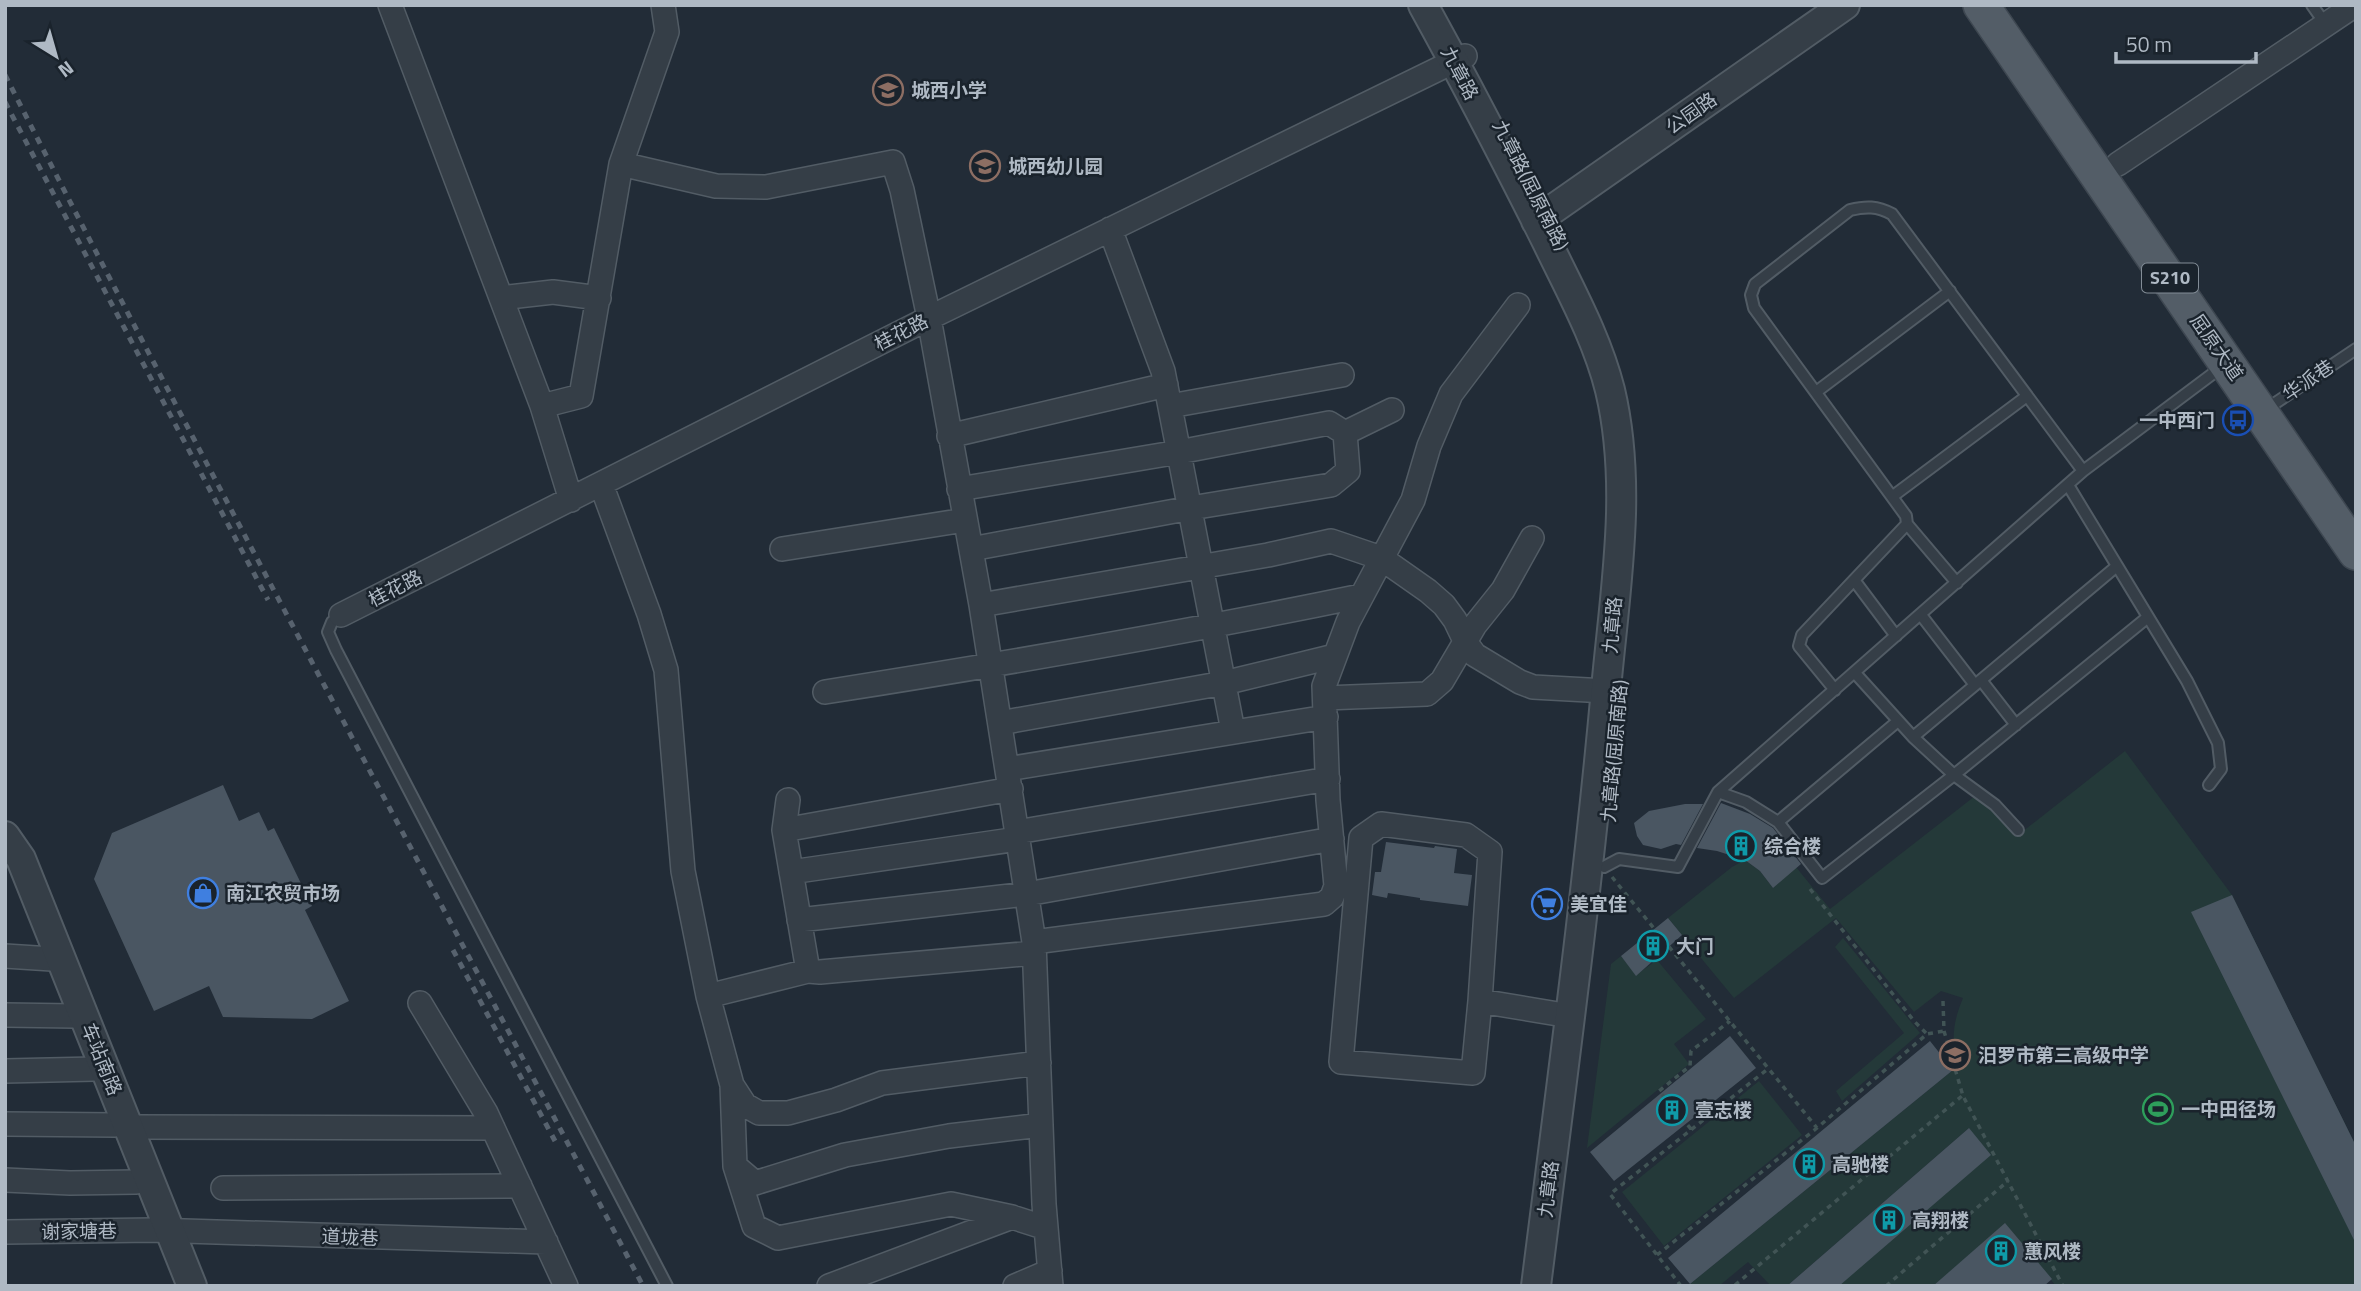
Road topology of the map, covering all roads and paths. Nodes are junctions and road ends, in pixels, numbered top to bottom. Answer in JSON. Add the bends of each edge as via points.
{"nodes":[{"id":1,"x":390,"y":5,"type":"edge"},
{"id":2,"x":663,"y":5,"type":"edge"},
{"id":3,"x":1423,"y":5,"type":"edge"},
{"id":4,"x":1438,"y":5,"type":"edge"},
{"id":5,"x":1845,"y":5,"type":"edge"},
{"id":6,"x":1982,"y":5,"type":"edge"},
{"id":7,"x":2008,"y":5,"type":"edge"},
{"id":8,"x":2312,"y":5,"type":"edge"},
{"id":9,"x":2355,"y":5,"type":"edge"},
{"id":10,"x":2326,"y":25,"type":"junction"},
{"id":11,"x":1459,"y":59,"type":"junction"},
{"id":12,"x":621,"y":164,"type":"junction"},
{"id":13,"x":2118,"y":164,"type":"junction"},
{"id":14,"x":1541,"y":217,"type":"junction"},
{"id":15,"x":1110,"y":229,"type":"junction"},
{"id":16,"x":1950,"y":291,"type":"junction"},
{"id":17,"x":501,"y":298,"type":"junction"},
{"id":18,"x":599,"y":298,"type":"junction"},
{"id":19,"x":1518,"y":305,"type":"dead end"},
{"id":20,"x":929,"y":318,"type":"junction"},
{"id":21,"x":2356,"y":349,"type":"edge"},
{"id":22,"x":2228,"y":363,"type":"junction"},
{"id":23,"x":1342,"y":375,"type":"dead end"},
{"id":24,"x":1816,"y":392,"type":"junction"},
{"id":25,"x":1168,"y":395,"type":"junction"},
{"id":26,"x":2027,"y":396,"type":"junction"},
{"id":27,"x":542,"y":406,"type":"junction"},
{"id":28,"x":2270,"y":406,"type":"junction"},
{"id":29,"x":1392,"y":410,"type":"dead end"},
{"id":30,"x":1345,"y":433,"type":"junction"},
{"id":31,"x":949,"y":436,"type":"junction"},
{"id":32,"x":1180,"y":452,"type":"junction"},
{"id":33,"x":2083,"y":471,"type":"junction"},
{"id":34,"x":601,"y":484,"type":"junction"},
{"id":35,"x":2067,"y":485,"type":"junction"},
{"id":36,"x":959,"y":489,"type":"junction"},
{"id":37,"x":1893,"y":496,"type":"junction"},
{"id":38,"x":571,"y":500,"type":"junction"},
{"id":39,"x":1191,"y":508,"type":"junction"},
{"id":40,"x":2356,"y":515,"type":"edge"},
{"id":41,"x":965,"y":520,"type":"junction"},
{"id":42,"x":1907,"y":524,"type":"junction"},
{"id":43,"x":1532,"y":538,"type":"dead end"},
{"id":44,"x":782,"y":549,"type":"dead end"},
{"id":45,"x":971,"y":549,"type":"junction"},
{"id":46,"x":2356,"y":552,"type":"edge"},
{"id":47,"x":1381,"y":558,"type":"junction"},
{"id":48,"x":1202,"y":566,"type":"junction"},
{"id":49,"x":2117,"y":566,"type":"junction"},
{"id":50,"x":1854,"y":580,"type":"junction"},
{"id":51,"x":1957,"y":583,"type":"junction"},
{"id":52,"x":1361,"y":596,"type":"junction"},
{"id":53,"x":981,"y":605,"type":"junction"},
{"id":54,"x":341,"y":615,"type":"joint"},
{"id":55,"x":1921,"y":615,"type":"junction"},
{"id":56,"x":2148,"y":617,"type":"junction"},
{"id":57,"x":1214,"y":626,"type":"junction"},
{"id":58,"x":1896,"y":636,"type":"junction"},
{"id":59,"x":1466,"y":643,"type":"junction"},
{"id":60,"x":1335,"y":656,"type":"junction"},
{"id":61,"x":991,"y":666,"type":"junction"},
{"id":62,"x":1855,"y":673,"type":"junction"},
{"id":63,"x":1978,"y":682,"type":"junction"},
{"id":64,"x":1224,"y":683,"type":"junction"},
{"id":65,"x":1835,"y":690,"type":"junction"},
{"id":66,"x":1606,"y":691,"type":"junction"},
{"id":67,"x":825,"y":692,"type":"dead end"},
{"id":68,"x":1325,"y":707,"type":"junction"},
{"id":69,"x":1898,"y":721,"type":"junction"},
{"id":70,"x":1000,"y":723,"type":"junction"},
{"id":71,"x":2016,"y":725,"type":"junction"},
{"id":72,"x":1233,"y":731,"type":"junction"},
{"id":73,"x":1913,"y":737,"type":"junction"},
{"id":74,"x":1954,"y":775,"type":"junction"},
{"id":75,"x":1009,"y":779,"type":"junction"},
{"id":76,"x":1328,"y":779,"type":"junction"},
{"id":77,"x":2209,"y":785,"type":"dead end"},
{"id":78,"x":1718,"y":792,"type":"junction"},
{"id":79,"x":788,"y":800,"type":"dead end"},
{"id":80,"x":1778,"y":822,"type":"junction"},
{"id":81,"x":784,"y":830,"type":"junction"},
{"id":82,"x":2018,"y":830,"type":"dead end"},
{"id":83,"x":5,"y":836,"type":"edge"},
{"id":84,"x":1018,"y":836,"type":"junction"},
{"id":85,"x":1332,"y":839,"type":"junction"},
{"id":86,"x":5,"y":850,"type":"edge"},
{"id":87,"x":1604,"y":867,"type":"junction"},
{"id":88,"x":791,"y":872,"type":"junction"},
{"id":89,"x":1803,"y":880,"type":"dead end"},
{"id":90,"x":1027,"y":894,"type":"junction"},
{"id":91,"x":799,"y":920,"type":"junction"},
{"id":92,"x":1034,"y":947,"type":"junction"},
{"id":93,"x":5,"y":956,"type":"edge"},
{"id":94,"x":52,"y":959,"type":"junction"},
{"id":95,"x":808,"y":971,"type":"junction"},
{"id":96,"x":708,"y":996,"type":"junction"},
{"id":97,"x":1480,"y":1001,"type":"junction"},
{"id":98,"x":1943,"y":1001,"type":"dead end"},
{"id":99,"x":420,"y":1003,"type":"dead end"},
{"id":100,"x":5,"y":1015,"type":"edge"},
{"id":101,"x":74,"y":1016,"type":"junction"},
{"id":102,"x":1570,"y":1016,"type":"junction"},
{"id":103,"x":1730,"y":1021,"type":"junction"},
{"id":104,"x":1944,"y":1031,"type":"junction"},
{"id":105,"x":1927,"y":1034,"type":"junction"},
{"id":106,"x":1039,"y":1063,"type":"junction"},
{"id":107,"x":1769,"y":1068,"type":"junction"},
{"id":108,"x":95,"y":1069,"type":"junction"},
{"id":109,"x":5,"y":1071,"type":"edge"},
{"id":110,"x":732,"y":1085,"type":"junction"},
{"id":111,"x":1963,"y":1096,"type":"junction"},
{"id":112,"x":5,"y":1124,"type":"edge"},
{"id":113,"x":1041,"y":1125,"type":"junction"},
{"id":114,"x":122,"y":1126,"type":"junction"},
{"id":115,"x":493,"y":1128,"type":"junction"},
{"id":116,"x":1817,"y":1128,"type":"junction"},
{"id":117,"x":1691,"y":1129,"type":"junction"},
{"id":118,"x":735,"y":1166,"type":"junction"},
{"id":119,"x":5,"y":1180,"type":"edge"},
{"id":120,"x":2008,"y":1181,"type":"junction"},
{"id":121,"x":136,"y":1182,"type":"junction"},
{"id":122,"x":520,"y":1186,"type":"junction"},
{"id":123,"x":223,"y":1188,"type":"dead end"},
{"id":124,"x":1012,"y":1217,"type":"junction"},
{"id":125,"x":1046,"y":1228,"type":"junction"},
{"id":126,"x":162,"y":1231,"type":"junction"},
{"id":127,"x":5,"y":1232,"type":"edge"},
{"id":128,"x":546,"y":1242,"type":"junction"},
{"id":129,"x":1657,"y":1255,"type":"junction"},
{"id":130,"x":1050,"y":1278,"type":"edge"},
{"id":131,"x":1735,"y":1285,"type":"edge"},
{"id":132,"x":175,"y":1286,"type":"edge"},
{"id":133,"x":192,"y":1286,"type":"edge"},
{"id":134,"x":566,"y":1286,"type":"edge"},
{"id":135,"x":667,"y":1286,"type":"edge"},
{"id":136,"x":829,"y":1286,"type":"edge"},
{"id":137,"x":1015,"y":1286,"type":"edge"},
{"id":138,"x":1536,"y":1286,"type":"edge"},
{"id":139,"x":1551,"y":1286,"type":"edge"},
{"id":140,"x":1681,"y":1286,"type":"edge"},
{"id":141,"x":1729,"y":1286,"type":"edge"},
{"id":142,"x":1886,"y":1286,"type":"edge"},
{"id":143,"x":2063,"y":1286,"type":"edge"}],
"edges":[{"from":1,"to":17,"type":"street"},
{"from":2,"to":12,"type":"street","via":[[667,32]]},
{"from":3,"to":11,"type":"street","name":"九章路"},
{"from":4,"to":11,"type":"street"},
{"from":5,"to":14,"type":"street","name":"公园路"},
{"from":6,"to":22,"type":"main road","name":"屈原大道","number":"S210"},
{"from":7,"to":13,"type":"main road","name":"屈原大道","number":"S210"},
{"from":8,"to":10,"type":"lane"},
{"from":9,"to":10,"type":"street"},
{"from":10,"to":13,"type":"street"},
{"from":11,"to":14,"type":"street","name":"九章路"},
{"from":11,"to":15,"type":"street","name":"桂花路"},
{"from":12,"to":18,"type":"street"},
{"from":12,"to":20,"type":"street","via":[[716,186],[766,187],[893,162]]},
{"from":13,"to":28,"type":"main road","name":"屈原大道","number":"S210"},
{"from":14,"to":66,"type":"street","name":"九章路","via":[[1591,335],[1609,388],[1620,444],[1618,552]]},
{"from":14,"to":87,"type":"street","name":"九章路(屈原南路)","via":[[1603,330],[1621,379],[1630,437],[1630,557]]},
{"from":15,"to":20,"type":"street","name":"桂花路"},
{"from":15,"to":25,"type":"street"},
{"from":16,"to":24,"type":"lane"},
{"from":16,"to":24,"type":"lane","via":[[1892,214],[1864,206],[1840,217],[1755,284],[1751,295],[1754,308]]},
{"from":16,"to":26,"type":"lane"},
{"from":17,"to":18,"type":"street","via":[[554,292]]},
{"from":17,"to":27,"type":"street"},
{"from":18,"to":27,"type":"street","via":[[581,396]]},
{"from":19,"to":47,"type":"street","via":[[1451,394],[1413,500]]},
{"from":20,"to":31,"type":"street"},
{"from":20,"to":34,"type":"street","name":"桂花路"},
{"from":21,"to":28,"type":"lane","name":"华派巷"},
{"from":22,"to":28,"type":"main road","name":"屈原大道","number":"S210"},
{"from":22,"to":33,"type":"lane"},
{"from":23,"to":25,"type":"street"},
{"from":24,"to":37,"type":"lane"},
{"from":25,"to":31,"type":"street"},
{"from":25,"to":32,"type":"street"},
{"from":26,"to":33,"type":"lane"},
{"from":26,"to":37,"type":"lane"},
{"from":27,"to":38,"type":"street"},
{"from":28,"to":40,"type":"main road","name":"屈原大道","number":"S210"},
{"from":28,"to":46,"type":"main road","name":"屈原大道","number":"S210"},
{"from":29,"to":30,"type":"street"},
{"from":30,"to":32,"type":"street","via":[[1329,423]]},
{"from":30,"to":39,"type":"street","via":[[1348,471],[1331,485]]},
{"from":31,"to":36,"type":"street"},
{"from":32,"to":36,"type":"street"},
{"from":32,"to":39,"type":"street"},
{"from":33,"to":35,"type":"lane"},
{"from":34,"to":38,"type":"street","name":"桂花路"},
{"from":34,"to":96,"type":"street","via":[[666,670],[682,871]]},
{"from":35,"to":49,"type":"lane"},
{"from":35,"to":51,"type":"lane"},
{"from":36,"to":41,"type":"street"},
{"from":37,"to":42,"type":"lane"},
{"from":38,"to":54,"type":"street","name":"桂花路"},
{"from":39,"to":45,"type":"street"},
{"from":39,"to":48,"type":"street"},
{"from":41,"to":44,"type":"street"},
{"from":41,"to":45,"type":"street"},
{"from":42,"to":50,"type":"lane"},
{"from":42,"to":51,"type":"lane"},
{"from":43,"to":59,"type":"street"},
{"from":45,"to":53,"type":"street"},
{"from":47,"to":48,"type":"street","via":[[1331,541]]},
{"from":47,"to":52,"type":"street"},
{"from":47,"to":59,"type":"street","via":[[1444,605]]},
{"from":48,"to":53,"type":"street"},
{"from":48,"to":57,"type":"street"},
{"from":49,"to":56,"type":"lane"},
{"from":49,"to":63,"type":"lane"},
{"from":50,"to":58,"type":"lane"},
{"from":50,"to":65,"type":"lane","via":[[1802,635],[1798,646]]},
{"from":51,"to":55,"type":"lane"},
{"from":52,"to":57,"type":"street"},
{"from":52,"to":60,"type":"street"},
{"from":53,"to":61,"type":"street"},
{"from":54,"to":135,"type":"lane","via":[[328,632],[336,650]]},
{"from":55,"to":58,"type":"lane"},
{"from":55,"to":63,"type":"lane"},
{"from":56,"to":71,"type":"lane"},
{"from":56,"to":77,"type":"lane","via":[[2218,743],[2221,769]]},
{"from":57,"to":61,"type":"street"},
{"from":57,"to":64,"type":"street"},
{"from":58,"to":62,"type":"lane"},
{"from":59,"to":66,"type":"street","via":[[1475,656],[1533,687]]},
{"from":59,"to":68,"type":"street","via":[[1442,681],[1427,694]]},
{"from":60,"to":64,"type":"street"},
{"from":60,"to":68,"type":"street","via":[[1324,686]]},
{"from":61,"to":67,"type":"street"},
{"from":61,"to":70,"type":"street"},
{"from":62,"to":65,"type":"lane"},
{"from":62,"to":69,"type":"lane"},
{"from":63,"to":71,"type":"lane"},
{"from":63,"to":73,"type":"lane"},
{"from":64,"to":70,"type":"street"},
{"from":64,"to":72,"type":"street"},
{"from":65,"to":78,"type":"lane"},
{"from":66,"to":102,"type":"street","name":"九章路"},
{"from":68,"to":72,"type":"street"},
{"from":68,"to":76,"type":"street"},
{"from":69,"to":73,"type":"lane"},
{"from":69,"to":80,"type":"lane"},
{"from":70,"to":75,"type":"street"},
{"from":71,"to":74,"type":"lane"},
{"from":72,"to":75,"type":"street"},
{"from":73,"to":74,"type":"lane"},
{"from":74,"to":80,"type":"lane","via":[[1822,878]]},
{"from":74,"to":82,"type":"lane","via":[[1995,805]]},
{"from":75,"to":81,"type":"street"},
{"from":75,"to":84,"type":"street"},
{"from":76,"to":84,"type":"street"},
{"from":76,"to":85,"type":"street"},
{"from":78,"to":80,"type":"lane","via":[[1746,802]]},
{"from":78,"to":87,"type":"lane","via":[[1678,867],[1619,859]]},
{"from":79,"to":81,"type":"street"},
{"from":81,"to":88,"type":"street"},
{"from":83,"to":114,"type":"street","name":"车站南路","via":[[21,859]]},
{"from":84,"to":88,"type":"street"},
{"from":84,"to":90,"type":"street"},
{"from":85,"to":90,"type":"street"},
{"from":85,"to":92,"type":"street","via":[[1336,886],[1324,904]]},
{"from":86,"to":94,"type":"street","name":"车站南路"},
{"from":87,"to":103,"type":"path"},
{"from":87,"to":139,"type":"street","name":"九章路(屈原南路)"},
{"from":88,"to":91,"type":"street"},
{"from":89,"to":105,"type":"path"},
{"from":90,"to":91,"type":"street"},
{"from":90,"to":92,"type":"street"},
{"from":91,"to":95,"type":"street"},
{"from":92,"to":95,"type":"street"},
{"from":92,"to":106,"type":"street"},
{"from":93,"to":94,"type":"street"},
{"from":94,"to":101,"type":"street","name":"车站南路"},
{"from":95,"to":96,"type":"street"},
{"from":96,"to":110,"type":"street"},
{"from":97,"to":97,"type":"street","via":[[1473,1073],[1341,1062],[1361,838],[1381,824],[1466,835],[1490,852]]},
{"from":97,"to":102,"type":"street"},
{"from":98,"to":104,"type":"path"},
{"from":99,"to":115,"type":"street"},
{"from":100,"to":101,"type":"street"},
{"from":101,"to":108,"type":"street","name":"车站南路"},
{"from":102,"to":138,"type":"street","name":"九章路"},
{"from":103,"to":107,"type":"path"},
{"from":103,"to":117,"type":"path","via":[[1691,1051],[1690,1066],[1659,1091]]},
{"from":104,"to":105,"type":"path"},
{"from":104,"to":111,"type":"path"},
{"from":105,"to":116,"type":"path"},
{"from":106,"to":110,"type":"street","via":[[882,1083],[788,1112],[759,1113],[745,1105]]},
{"from":106,"to":113,"type":"street"},
{"from":107,"to":116,"type":"path"},
{"from":107,"to":117,"type":"path"},
{"from":108,"to":109,"type":"street"},
{"from":108,"to":114,"type":"street","name":"车站南路"},
{"from":110,"to":118,"type":"street"},
{"from":111,"to":120,"type":"path"},
{"from":111,"to":131,"type":"path"},
{"from":112,"to":114,"type":"street"},
{"from":113,"to":118,"type":"street","via":[[845,1155],[755,1182]]},
{"from":113,"to":125,"type":"street"},
{"from":114,"to":115,"type":"street"},
{"from":114,"to":121,"type":"street","name":"车站南路"},
{"from":114,"to":126,"type":"street","name":"车站南路"},
{"from":115,"to":122,"type":"street"},
{"from":116,"to":129,"type":"path"},
{"from":117,"to":129,"type":"path","via":[[1610,1194]]},
{"from":118,"to":124,"type":"street","via":[[754,1226],[778,1238],[951,1204]]},
{"from":119,"to":121,"type":"street"},
{"from":120,"to":142,"type":"path"},
{"from":120,"to":143,"type":"path"},
{"from":121,"to":126,"type":"street","name":"车站南路"},
{"from":122,"to":123,"type":"street"},
{"from":122,"to":128,"type":"street"},
{"from":124,"to":125,"type":"street"},
{"from":124,"to":136,"type":"street"},
{"from":125,"to":130,"type":"street"},
{"from":126,"to":127,"type":"street","name":"谢家塘巷"},
{"from":126,"to":128,"type":"street","name":"道垅巷"},
{"from":126,"to":132,"type":"street","name":"车站南路"},
{"from":126,"to":133,"type":"street","name":"车站南路"},
{"from":128,"to":134,"type":"street"},
{"from":129,"to":140,"type":"path"},
{"from":130,"to":137,"type":"street"},
{"from":131,"to":141,"type":"path"}]}
